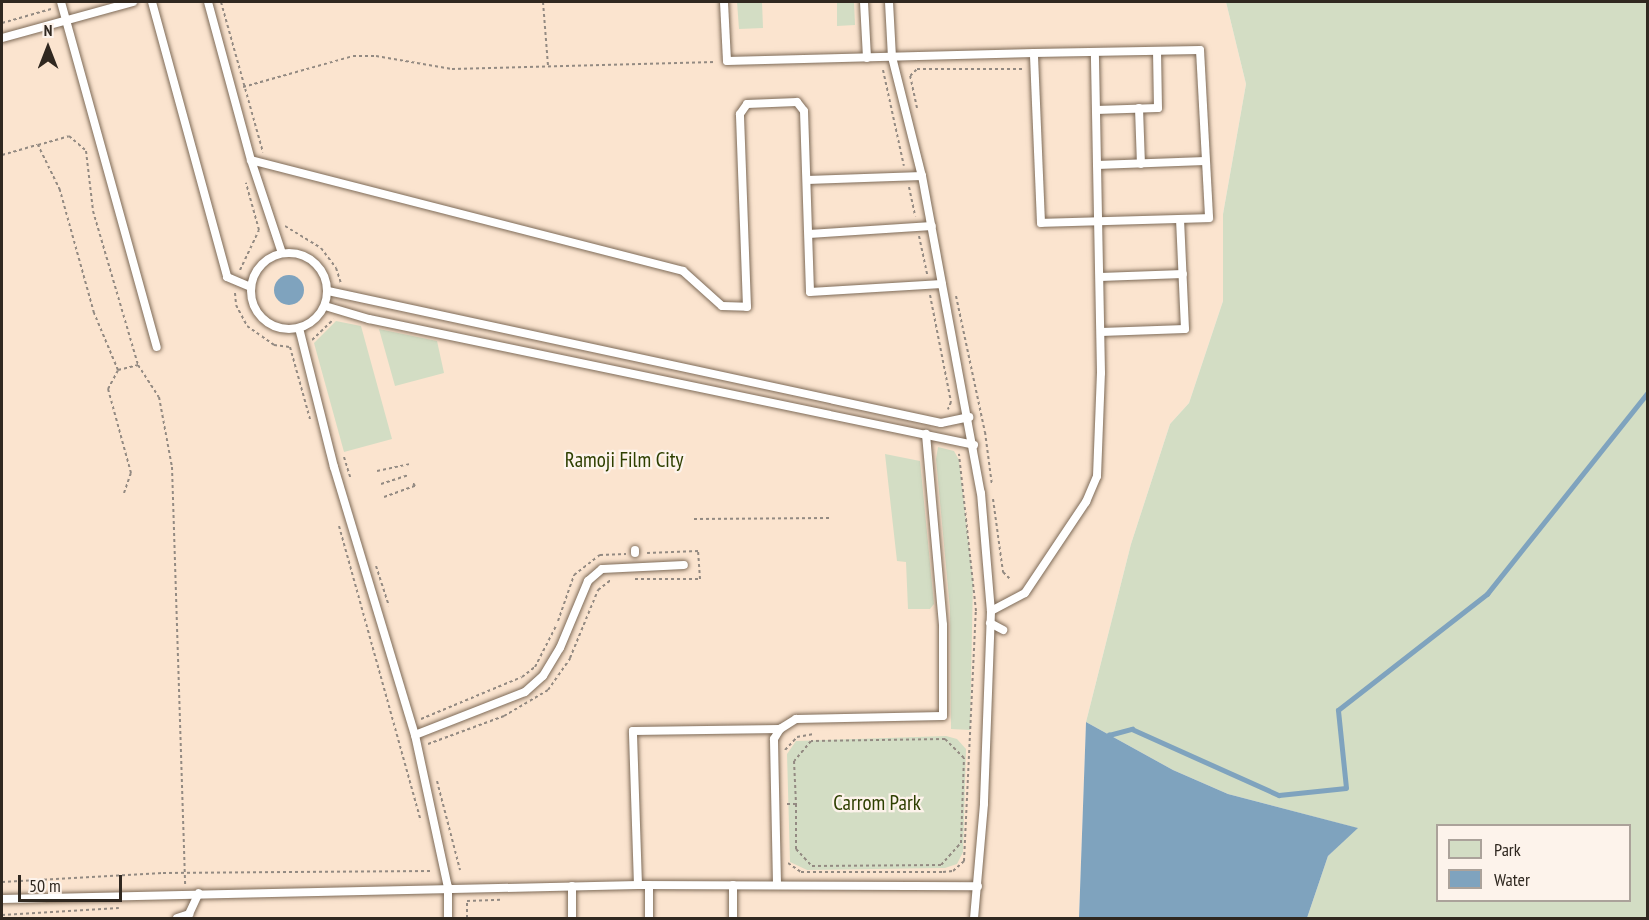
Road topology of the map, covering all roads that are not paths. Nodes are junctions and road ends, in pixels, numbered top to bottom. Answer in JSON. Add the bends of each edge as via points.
{"nodes":[{"id":1,"x":61,"y":2,"type":"edge"},
{"id":2,"x":133,"y":2,"type":"edge"},
{"id":3,"x":152,"y":2,"type":"edge"},
{"id":4,"x":208,"y":2,"type":"edge"},
{"id":5,"x":724,"y":2,"type":"edge"},
{"id":6,"x":864,"y":2,"type":"edge"},
{"id":7,"x":889,"y":2,"type":"edge"},
{"id":8,"x":66,"y":21,"type":"junction"},
{"id":9,"x":2,"y":38,"type":"edge"},
{"id":10,"x":1157,"y":51,"type":"junction"},
{"id":11,"x":1095,"y":52,"type":"junction"},
{"id":12,"x":1034,"y":53,"type":"junction"},
{"id":13,"x":892,"y":57,"type":"junction"},
{"id":14,"x":867,"y":58,"type":"junction"},
{"id":15,"x":1139,"y":108,"type":"junction"},
{"id":16,"x":1096,"y":110,"type":"junction"},
{"id":17,"x":251,"y":160,"type":"junction"},
{"id":18,"x":1205,"y":162,"type":"junction"},
{"id":19,"x":1141,"y":164,"type":"junction"},
{"id":20,"x":1097,"y":165,"type":"junction"},
{"id":21,"x":922,"y":176,"type":"junction"},
{"id":22,"x":807,"y":180,"type":"junction"},
{"id":23,"x":1180,"y":219,"type":"junction"},
{"id":24,"x":1099,"y":222,"type":"junction"},
{"id":25,"x":932,"y":226,"type":"junction"},
{"id":26,"x":808,"y":234,"type":"junction"},
{"id":27,"x":282,"y":253,"type":"junction"},
{"id":28,"x":1183,"y":274,"type":"junction"},
{"id":29,"x":1100,"y":277,"type":"junction"},
{"id":30,"x":942,"y":284,"type":"junction"},
{"id":31,"x":251,"y":287,"type":"junction"},
{"id":32,"x":328,"y":291,"type":"junction"},
{"id":33,"x":325,"y":306,"type":"junction"},
{"id":34,"x":299,"y":328,"type":"junction"},
{"id":35,"x":1101,"y":332,"type":"junction"},
{"id":36,"x":157,"y":347,"type":"dead end"},
{"id":37,"x":969,"y":417,"type":"junction"},
{"id":38,"x":926,"y":434,"type":"junction"},
{"id":39,"x":974,"y":446,"type":"junction"},
{"id":40,"x":684,"y":565,"type":"dead end"},
{"id":41,"x":991,"y":611,"type":"junction"},
{"id":42,"x":990,"y":623,"type":"junction"},
{"id":43,"x":1003,"y":630,"type":"dead end"},
{"id":44,"x":780,"y":729,"type":"junction"},
{"id":45,"x":415,"y":735,"type":"junction"},
{"id":46,"x":777,"y":884,"type":"junction"},
{"id":47,"x":638,"y":885,"type":"junction"},
{"id":48,"x":650,"y":885,"type":"junction"},
{"id":49,"x":733,"y":885,"type":"junction"},
{"id":50,"x":572,"y":886,"type":"junction"},
{"id":51,"x":978,"y":886,"type":"junction"},
{"id":52,"x":448,"y":887,"type":"junction"},
{"id":53,"x":199,"y":892,"type":"junction"},
{"id":54,"x":2,"y":899,"type":"edge"},
{"id":55,"x":177,"y":918,"type":"edge"},
{"id":56,"x":448,"y":918,"type":"edge"},
{"id":57,"x":572,"y":918,"type":"edge"},
{"id":58,"x":649,"y":918,"type":"edge"},
{"id":59,"x":733,"y":918,"type":"edge"},
{"id":60,"x":974,"y":918,"type":"edge"}],
"edges":[{"from":1,"to":8,"type":"lane"},
{"from":2,"to":8,"type":"lane"},
{"from":3,"to":31,"type":"lane","via":[[227,277]]},
{"from":4,"to":17,"type":"lane"},
{"from":5,"to":14,"type":"lane","via":[[727,61]]},
{"from":6,"to":14,"type":"lane"},
{"from":7,"to":13,"type":"lane"},
{"from":8,"to":9,"type":"lane"},
{"from":8,"to":36,"type":"lane"},
{"from":10,"to":11,"type":"lane"},
{"from":10,"to":15,"type":"lane","via":[[1158,108]]},
{"from":10,"to":18,"type":"lane","via":[[1200,50]]},
{"from":11,"to":12,"type":"lane"},
{"from":11,"to":16,"type":"lane"},
{"from":12,"to":13,"type":"lane"},
{"from":12,"to":24,"type":"lane","via":[[1041,223]]},
{"from":13,"to":14,"type":"lane"},
{"from":13,"to":21,"type":"lane"},
{"from":15,"to":16,"type":"lane"},
{"from":15,"to":19,"type":"lane"},
{"from":16,"to":20,"type":"lane"},
{"from":17,"to":22,"type":"lane","via":[[683,272],[713,300],[736,308],[747,307],[740,114],[747,104],[797,102],[804,111]]},
{"from":17,"to":27,"type":"lane"},
{"from":18,"to":19,"type":"lane"},
{"from":18,"to":23,"type":"lane","via":[[1209,218]]},
{"from":19,"to":20,"type":"lane"},
{"from":20,"to":24,"type":"lane"},
{"from":21,"to":22,"type":"lane"},
{"from":21,"to":25,"type":"lane"},
{"from":22,"to":26,"type":"lane"},
{"from":23,"to":24,"type":"lane"},
{"from":23,"to":28,"type":"lane"},
{"from":24,"to":29,"type":"lane"},
{"from":25,"to":26,"type":"lane"},
{"from":25,"to":30,"type":"lane"},
{"from":26,"to":30,"type":"lane","via":[[810,292]]},
{"from":27,"to":31,"type":"lane","via":[[261,265]]},
{"from":27,"to":32,"type":"lane","via":[[312,260],[325,276]]},
{"from":28,"to":29,"type":"lane"},
{"from":28,"to":35,"type":"lane","via":[[1185,329]]},
{"from":29,"to":35,"type":"lane"},
{"from":30,"to":37,"type":"lane"},
{"from":31,"to":34,"type":"lane","via":[[251,299],[264,320],[280,328]]},
{"from":32,"to":33,"type":"lane"},
{"from":32,"to":37,"type":"lane","via":[[941,423]]},
{"from":33,"to":34,"type":"lane","via":[[315,320]]},
{"from":33,"to":38,"type":"lane","via":[[369,319]]},
{"from":34,"to":45,"type":"lane","via":[[334,467]]},
{"from":35,"to":41,"type":"lane","via":[[1101,449],[1097,476],[1086,502],[1025,593]]},
{"from":37,"to":39,"type":"lane"},
{"from":38,"to":39,"type":"lane"},
{"from":38,"to":44,"type":"lane","via":[[943,625],[943,716],[795,719]]},
{"from":39,"to":41,"type":"lane"},
{"from":40,"to":45,"type":"lane","via":[[602,569],[588,581],[560,648],[543,676],[525,692]]},
{"from":41,"to":42,"type":"lane"},
{"from":42,"to":43,"type":"lane"},
{"from":42,"to":51,"type":"lane"},
{"from":44,"to":46,"type":"lane","via":[[774,739]]},
{"from":44,"to":47,"type":"lane","via":[[633,731]]},
{"from":45,"to":52,"type":"lane"},
{"from":46,"to":49,"type":"lane"},
{"from":46,"to":51,"type":"lane"},
{"from":47,"to":48,"type":"lane"},
{"from":47,"to":50,"type":"lane"},
{"from":48,"to":49,"type":"lane"},
{"from":48,"to":58,"type":"lane"},
{"from":49,"to":59,"type":"lane"},
{"from":50,"to":52,"type":"lane"},
{"from":50,"to":57,"type":"lane"},
{"from":51,"to":60,"type":"lane"},
{"from":52,"to":53,"type":"lane"},
{"from":52,"to":56,"type":"lane"},
{"from":53,"to":54,"type":"lane"},
{"from":53,"to":55,"type":"lane","via":[[189,914]]}]}
